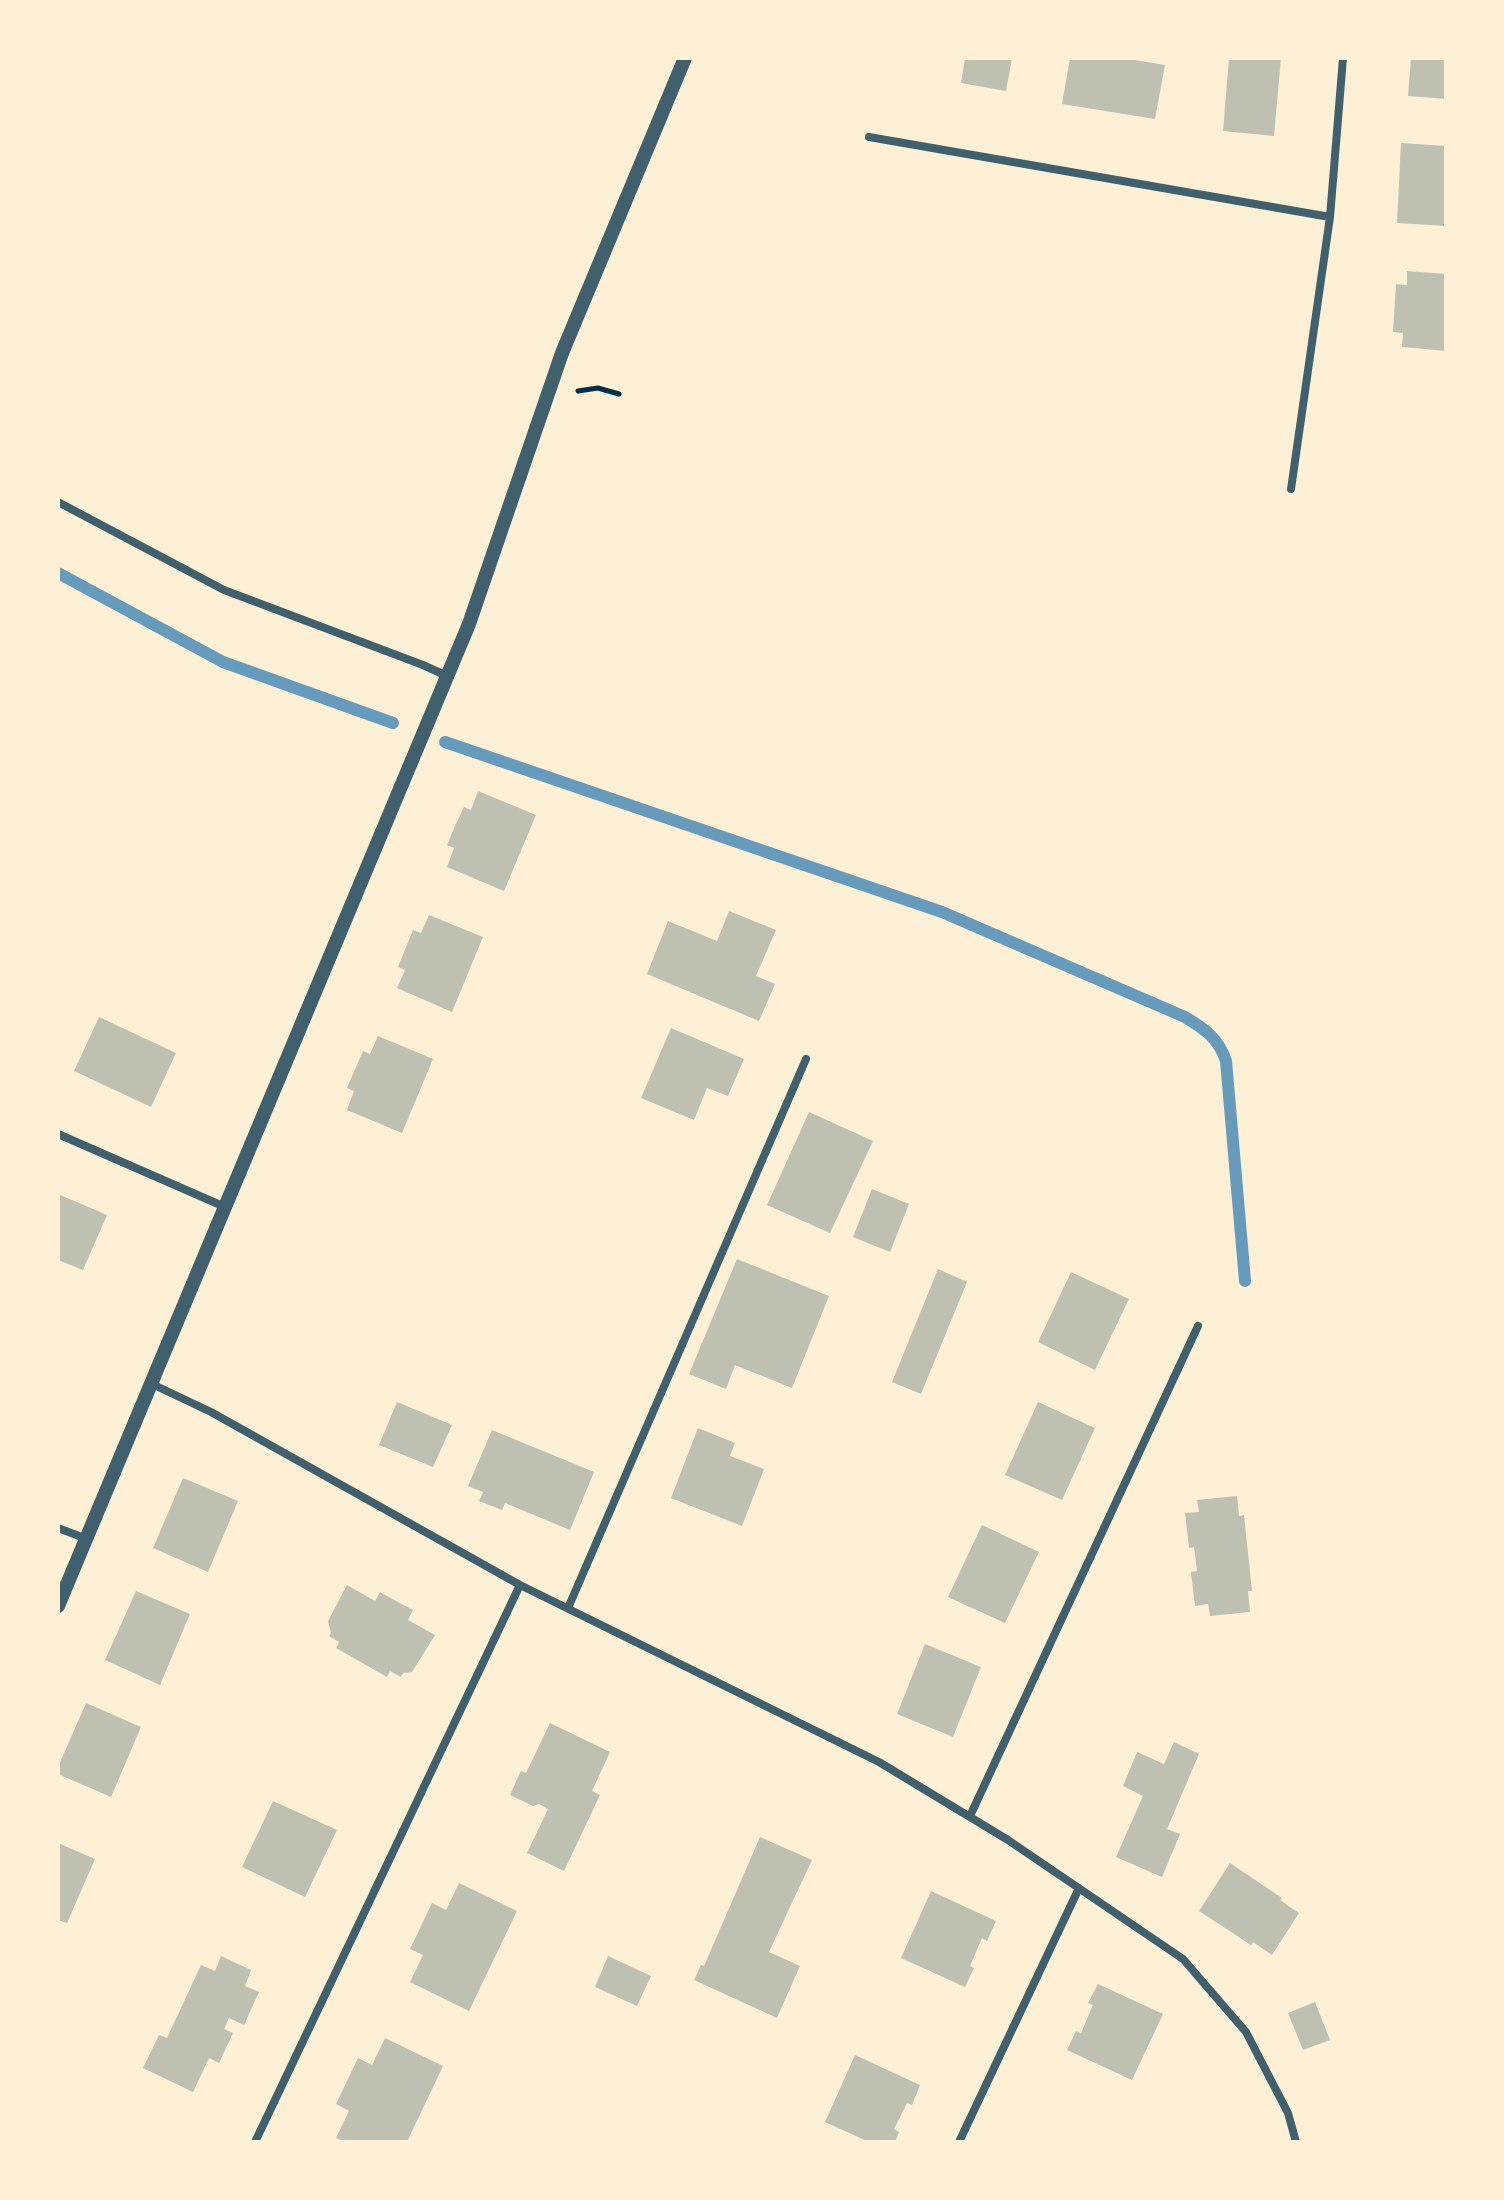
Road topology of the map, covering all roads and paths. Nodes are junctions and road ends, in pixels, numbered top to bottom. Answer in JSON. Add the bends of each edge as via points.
{"nodes":[{"id":1,"x":685,"y":58,"type":"edge"},
{"id":2,"x":1343,"y":58,"type":"edge"},
{"id":3,"x":869,"y":137,"type":"dead end"},
{"id":4,"x":1330,"y":217,"type":"junction"},
{"id":5,"x":619,"y":394,"type":"dead end"},
{"id":6,"x":544,"y":407,"type":"junction"},
{"id":7,"x":1291,"y":489,"type":"dead end"},
{"id":8,"x":58,"y":502,"type":"edge"},
{"id":9,"x":447,"y":676,"type":"junction"},
{"id":10,"x":806,"y":1059,"type":"dead end"},
{"id":11,"x":58,"y":1134,"type":"edge"},
{"id":12,"x":225,"y":1207,"type":"junction"},
{"id":13,"x":1198,"y":1326,"type":"dead end"},
{"id":14,"x":152,"y":1384,"type":"junction"},
{"id":15,"x":58,"y":1528,"type":"edge"},
{"id":16,"x":88,"y":1539,"type":"junction"},
{"id":17,"x":520,"y":1585,"type":"junction"},
{"id":18,"x":58,"y":1606,"type":"edge"},
{"id":19,"x":568,"y":1608,"type":"junction"},
{"id":20,"x":970,"y":1816,"type":"junction"},
{"id":21,"x":1079,"y":1888,"type":"junction"},
{"id":22,"x":255,"y":2142,"type":"edge"},
{"id":23,"x":959,"y":2142,"type":"edge"},
{"id":24,"x":1296,"y":2142,"type":"edge"}],
"edges":[{"from":1,"to":6,"type":"street"},
{"from":2,"to":4,"type":"street"},
{"from":3,"to":4,"type":"street"},
{"from":4,"to":7,"type":"street"},
{"from":5,"to":6,"type":"path","via":[[578,390],[564,415]]},
{"from":6,"to":9,"type":"street"},
{"from":8,"to":9,"type":"street","via":[[224,590]]},
{"from":9,"to":12,"type":"street"},
{"from":10,"to":19,"type":"street"},
{"from":11,"to":12,"type":"street"},
{"from":12,"to":14,"type":"street"},
{"from":13,"to":20,"type":"street"},
{"from":14,"to":16,"type":"street"},
{"from":14,"to":17,"type":"street"},
{"from":15,"to":16,"type":"street"},
{"from":16,"to":18,"type":"street"},
{"from":17,"to":19,"type":"street"},
{"from":17,"to":22,"type":"street"},
{"from":19,"to":20,"type":"street","via":[[879,1762]]},
{"from":20,"to":21,"type":"street"},
{"from":21,"to":23,"type":"street"},
{"from":21,"to":24,"type":"street","via":[[1183,1959],[1246,2032],[1288,2113]]}]}
